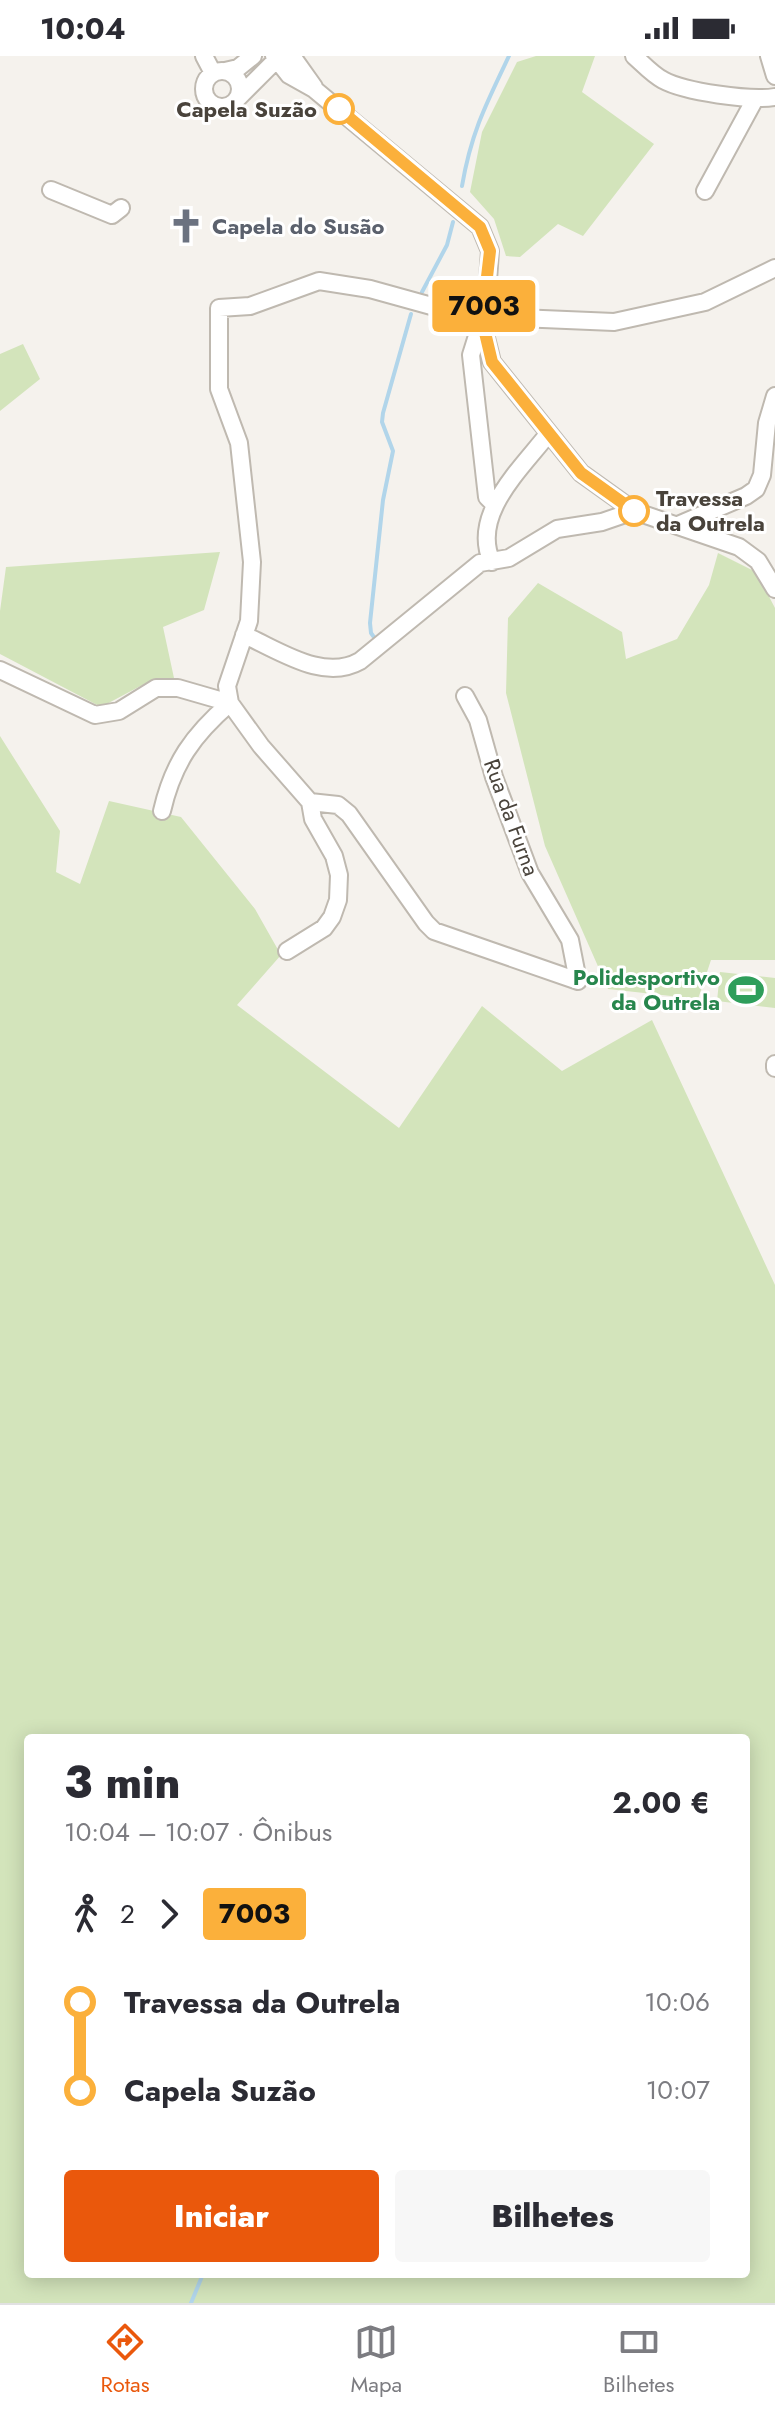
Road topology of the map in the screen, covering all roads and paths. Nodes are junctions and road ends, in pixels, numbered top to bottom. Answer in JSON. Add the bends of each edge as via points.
{"nodes":[{"id":1,"x":204,"y":56,"type":"edge"},
{"id":2,"x":253,"y":56,"type":"edge"},
{"id":3,"x":634,"y":56,"type":"edge"},
{"id":4,"x":769,"y":56,"type":"edge"},
{"id":5,"x":280,"y":61,"type":"edge"},
{"id":6,"x":225,"y":71,"type":"junction"},
{"id":7,"x":775,"y":76,"type":"edge"},
{"id":8,"x":775,"y":97,"type":"edge"},
{"id":9,"x":237,"y":99,"type":"junction"},
{"id":10,"x":755,"y":99,"type":"junction"},
{"id":11,"x":51,"y":190,"type":"dead end"},
{"id":12,"x":705,"y":191,"type":"dead end"},
{"id":13,"x":121,"y":208,"type":"dead end"},
{"id":14,"x":775,"y":268,"type":"edge"},
{"id":15,"x":482,"y":320,"type":"junction"},
{"id":16,"x":775,"y":396,"type":"edge"},
{"id":17,"x":548,"y":434,"type":"junction"},
{"id":18,"x":494,"y":504,"type":"junction"},
{"id":19,"x":634,"y":511,"type":"junction"},
{"id":20,"x":678,"y":525,"type":"junction"},
{"id":21,"x":492,"y":562,"type":"junction"},
{"id":22,"x":775,"y":589,"type":"edge"},
{"id":23,"x":244,"y":635,"type":"junction"},
{"id":24,"x":0,"y":670,"type":"edge"},
{"id":25,"x":465,"y":696,"type":"dead end"},
{"id":26,"x":230,"y":703,"type":"junction"},
{"id":27,"x":310,"y":802,"type":"junction"},
{"id":28,"x":162,"y":811,"type":"dead end"},
{"id":29,"x":287,"y":951,"type":"dead end"}],
"edges":[{"from":1,"to":6,"type":"street"},
{"from":2,"to":6,"type":"street"},
{"from":3,"to":10,"type":"street","via":[[662,80]]},
{"from":4,"to":7,"type":"street"},
{"from":5,"to":6,"type":"street"},
{"from":5,"to":9,"type":"street"},
{"from":5,"to":15,"type":"street","via":[[480,227],[490,251]]},
{"from":6,"to":9,"type":"street","via":[[239,81]]},
{"from":6,"to":9,"type":"street","via":[[205,82],[207,99],[222,107]]},
{"from":8,"to":10,"type":"street"},
{"from":10,"to":12,"type":"street"},
{"from":11,"to":13,"type":"street","via":[[112,215]]},
{"from":14,"to":15,"type":"street","via":[[705,302],[614,322]]},
{"from":15,"to":17,"type":"street","via":[[492,362]]},
{"from":15,"to":18,"type":"street","via":[[471,355],[487,497]]},
{"from":15,"to":23,"type":"street","via":[[370,289],[319,281],[250,306],[219,308],[219,389],[239,443],[252,562]]},
{"from":16,"to":20,"type":"street","via":[[756,489]]},
{"from":17,"to":18,"type":"street"},
{"from":17,"to":19,"type":"street","via":[[581,473]]},
{"from":18,"to":21,"type":"street","via":[[485,548]]},
{"from":19,"to":20,"type":"street"},
{"from":19,"to":21,"type":"street","via":[[557,529],[509,558]]},
{"from":20,"to":22,"type":"street","via":[[739,547],[758,561]]},
{"from":21,"to":23,"type":"street","via":[[480,563],[347,668],[313,665]]},
{"from":23,"to":26,"type":"street","via":[[227,686]]},
{"from":24,"to":26,"type":"street","via":[[95,715],[119,711],[156,688],[178,688]]},
{"from":25,"to":27,"type":"street","name":"Rua da Furna","via":[[530,873],[570,940],[578,981],[434,931],[349,814],[338,805]]},
{"from":26,"to":27,"type":"street"},
{"from":26,"to":28,"type":"street","via":[[182,756]]},
{"from":27,"to":29,"type":"street","via":[[313,819],[334,856],[338,900],[324,928]]}]}
